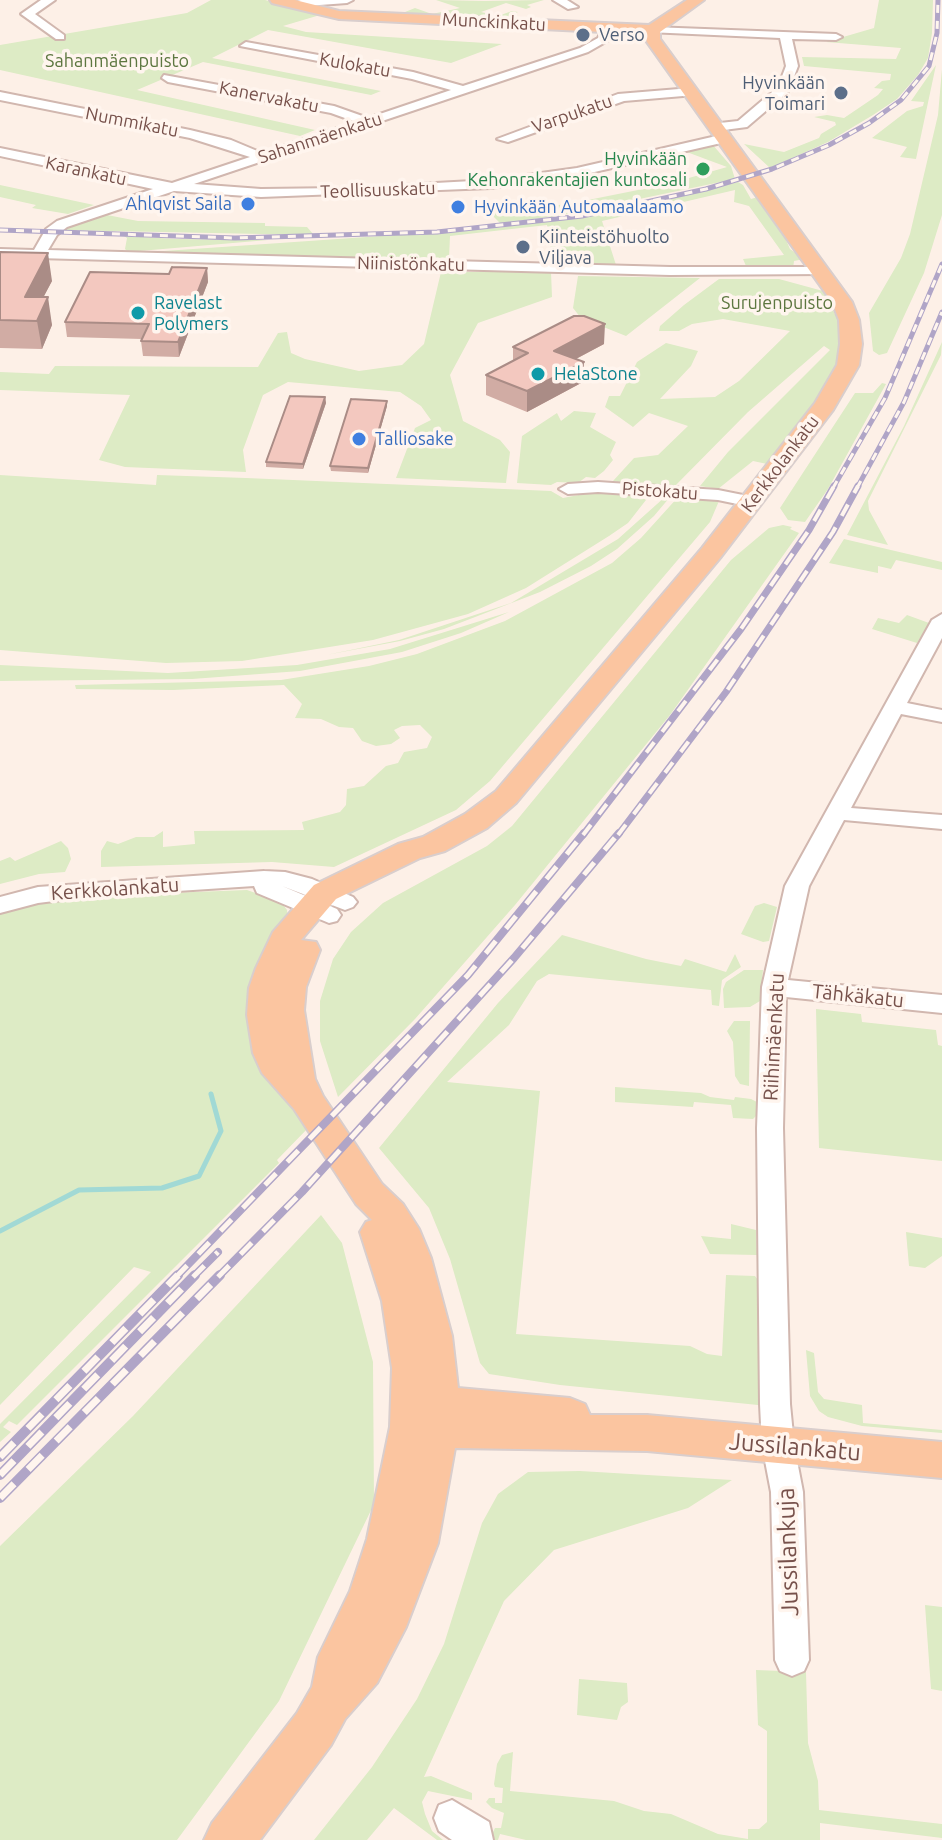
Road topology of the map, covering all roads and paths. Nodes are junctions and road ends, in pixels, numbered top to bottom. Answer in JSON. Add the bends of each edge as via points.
{"nodes":[{"id":1,"x":49,"y":0,"type":"edge"},
{"id":2,"x":559,"y":0,"type":"edge"},
{"id":3,"x":697,"y":0,"type":"edge"},
{"id":4,"x":338,"y":1,"type":"edge"},
{"id":5,"x":287,"y":2,"type":"edge"},
{"id":6,"x":572,"y":7,"type":"dead end"},
{"id":7,"x":372,"y":17,"type":"junction"},
{"id":8,"x":612,"y":28,"type":"junction"},
{"id":9,"x":652,"y":30,"type":"junction"},
{"id":10,"x":60,"y":37,"type":"dead end"},
{"id":11,"x":786,"y":37,"type":"junction"},
{"id":12,"x":836,"y":37,"type":"dead end"},
{"id":13,"x":246,"y":46,"type":"dead end"},
{"id":14,"x":168,"y":78,"type":"dead end"},
{"id":15,"x":463,"y":90,"type":"junction"},
{"id":16,"x":691,"y":92,"type":"junction"},
{"id":17,"x":0,"y":96,"type":"edge"},
{"id":18,"x":368,"y":122,"type":"junction"},
{"id":19,"x":721,"y":133,"type":"junction"},
{"id":20,"x":503,"y":139,"type":"dead end"},
{"id":21,"x":0,"y":152,"type":"edge"},
{"id":22,"x":261,"y":157,"type":"junction"},
{"id":23,"x":171,"y":187,"type":"junction"},
{"id":24,"x":0,"y":253,"type":"edge"},
{"id":25,"x":38,"y":255,"type":"junction"},
{"id":26,"x":821,"y":271,"type":"junction"},
{"id":27,"x":568,"y":489,"type":"dead end"},
{"id":28,"x":752,"y":502,"type":"junction"},
{"id":29,"x":941,"y":623,"type":"edge"},
{"id":30,"x":894,"y":706,"type":"junction"},
{"id":31,"x":942,"y":716,"type":"edge"},
{"id":32,"x":838,"y":811,"type":"junction"},
{"id":33,"x":942,"y":822,"type":"edge"},
{"id":34,"x":327,"y":904,"type":"junction"},
{"id":35,"x":0,"y":905,"type":"edge"},
{"id":36,"x":774,"y":987,"type":"junction"},
{"id":37,"x":942,"y":1004,"type":"edge"},
{"id":38,"x":425,"y":1415,"type":"junction"},
{"id":39,"x":778,"y":1445,"type":"junction"},
{"id":40,"x":942,"y":1460,"type":"edge"},
{"id":41,"x":792,"y":1660,"type":"dead end"},
{"id":42,"x":229,"y":1840,"type":"edge"}],
"edges":[{"from":1,"to":10,"type":"street","via":[[27,14]]},
{"from":2,"to":6,"type":"street"},
{"from":3,"to":9,"type":"main road"},
{"from":4,"to":5,"type":"street"},
{"from":4,"to":7,"type":"main road","name":"Munckinkatu","via":[[347,11]]},
{"from":5,"to":7,"type":"main road","name":"Munckinkatu"},
{"from":7,"to":8,"type":"main road","name":"Munckinkatu"},
{"from":8,"to":9,"type":"main road","name":"Munckinkatu"},
{"from":8,"to":15,"type":"street","name":"Sahanmäenkatu","via":[[594,45]]},
{"from":9,"to":11,"type":"street","name":"Munckinkatu"},
{"from":9,"to":16,"type":"main road","name":"Kerkkolankatu","via":[[652,39]]},
{"from":11,"to":12,"type":"street","name":"Munckinkatu"},
{"from":11,"to":19,"type":"street","name":"Teollisuuskatu","via":[[792,66],[784,89],[742,124]]},
{"from":13,"to":15,"type":"street","name":"Kulokatu"},
{"from":14,"to":18,"type":"street","name":"Kanervakatu","via":[[334,110]]},
{"from":15,"to":18,"type":"street","name":"Sahanmäenkatu"},
{"from":16,"to":19,"type":"main road","name":"Kerkkolankatu"},
{"from":16,"to":20,"type":"street","name":"Varpukatu","via":[[622,97]]},
{"from":17,"to":22,"type":"street","name":"Nummikatu","via":[[190,134]]},
{"from":18,"to":22,"type":"street","name":"Sahanmäenkatu"},
{"from":19,"to":23,"type":"street","name":"Teollisuuskatu","via":[[577,172],[491,184],[305,193]]},
{"from":19,"to":26,"type":"main road","name":"Kerkkolankatu"},
{"from":21,"to":23,"type":"street","name":"Karankatu"},
{"from":22,"to":23,"type":"street","name":"Sahanmäenkatu"},
{"from":23,"to":25,"type":"street","name":"Sahanmäenkatu","via":[[62,224]]},
{"from":24,"to":25,"type":"street","name":"Niinistönkatu"},
{"from":25,"to":26,"type":"street","name":"Niinistönkatu"},
{"from":26,"to":28,"type":"main road","name":"Kerkkolankatu","via":[[849,320],[848,365],[838,388]]},
{"from":27,"to":28,"type":"street","name":"Pistokatu","via":[[718,495]]},
{"from":28,"to":34,"type":"main road","name":"Kerkkolankatu","via":[[506,797],[434,844],[419,860]]},
{"from":29,"to":30,"type":"street","name":"Riihimäenkatu"},
{"from":30,"to":31,"type":"street"},
{"from":30,"to":32,"type":"street","name":"Riihimäenkatu"},
{"from":32,"to":33,"type":"street"},
{"from":32,"to":36,"type":"street","name":"Riihimäenkatu","via":[[797,886]]},
{"from":34,"to":35,"type":"street","name":"Kerkkolankatu","via":[[232,881],[86,889]]},
{"from":34,"to":38,"type":"main road","via":[[278,951],[266,988],[270,1053],[279,1073],[307,1100],[369,1194],[402,1301]]},
{"from":36,"to":37,"type":"street","name":"Tähkäkatu"},
{"from":36,"to":39,"type":"street","name":"Riihimäenkatu","via":[[770,1128]]},
{"from":38,"to":39,"type":"main road","name":"Jussilankatu","via":[[484,1433],[647,1433]]},
{"from":38,"to":42,"type":"main road","via":[[429,1490],[410,1563],[383,1627],[361,1668],[328,1703]]},
{"from":39,"to":40,"type":"main road","name":"Jussilankatu"},
{"from":39,"to":41,"type":"street","name":"Jussilankuja","via":[[787,1492]]}]}
